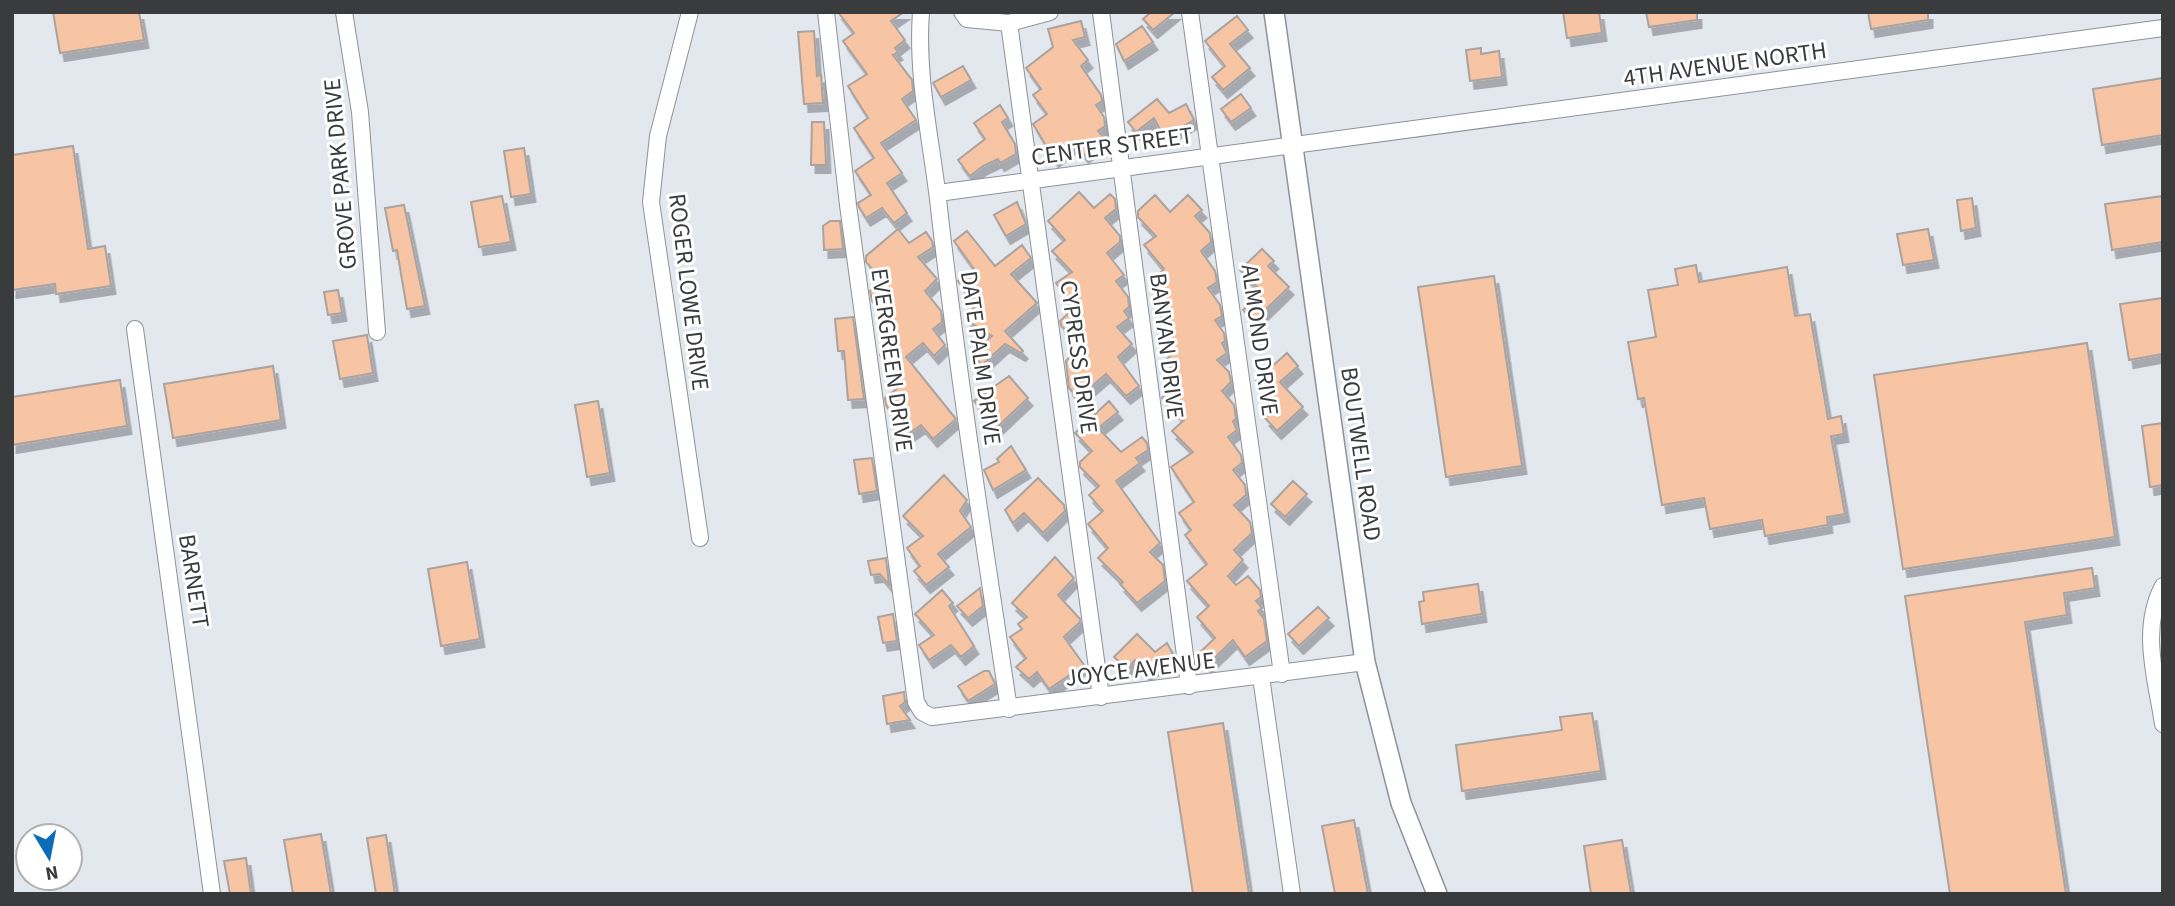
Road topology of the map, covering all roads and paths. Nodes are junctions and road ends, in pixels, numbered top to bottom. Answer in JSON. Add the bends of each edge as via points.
{"nodes":[{"id":1,"x":344,"y":12,"type":"edge"},
{"id":2,"x":690,"y":12,"type":"edge"},
{"id":3,"x":826,"y":12,"type":"edge"},
{"id":4,"x":920,"y":12,"type":"edge"},
{"id":5,"x":962,"y":12,"type":"edge"},
{"id":6,"x":1050,"y":12,"type":"edge"},
{"id":7,"x":1101,"y":12,"type":"edge"},
{"id":8,"x":1190,"y":12,"type":"edge"},
{"id":9,"x":1274,"y":12,"type":"edge"},
{"id":10,"x":1009,"y":23,"type":"junction"},
{"id":11,"x":2163,"y":28,"type":"edge"},
{"id":12,"x":1293,"y":145,"type":"junction"},
{"id":13,"x":1212,"y":156,"type":"junction"},
{"id":14,"x":1121,"y":168,"type":"junction"},
{"id":15,"x":1032,"y":180,"type":"junction"},
{"id":16,"x":937,"y":193,"type":"junction"},
{"id":17,"x":135,"y":328,"type":"dead end"},
{"id":18,"x":377,"y":331,"type":"dead end"},
{"id":19,"x":700,"y":538,"type":"dead end"},
{"id":20,"x":2163,"y":586,"type":"edge"},
{"id":21,"x":1365,"y":662,"type":"junction"},
{"id":22,"x":1282,"y":674,"type":"junction"},
{"id":23,"x":1261,"y":677,"type":"junction"},
{"id":24,"x":1189,"y":686,"type":"junction"},
{"id":25,"x":1101,"y":697,"type":"junction"},
{"id":26,"x":1009,"y":709,"type":"junction"},
{"id":27,"x":922,"y":712,"type":"joint"},
{"id":28,"x":2163,"y":724,"type":"edge"},
{"id":29,"x":212,"y":894,"type":"edge"},
{"id":30,"x":1292,"y":894,"type":"edge"},
{"id":31,"x":1437,"y":894,"type":"edge"}],
"edges":[{"from":1,"to":18,"type":"street","name":"GROVE PARK DRIVE","via":[[359,113]]},
{"from":2,"to":19,"type":"street","name":"ROGER LOWE DRIVE","via":[[658,136],[651,202]]},
{"from":3,"to":27,"type":"street","name":"EVERGREEN DRIVE","via":[[851,233],[916,702]]},
{"from":4,"to":16,"type":"street","name":"DATE PALM DRIVE","via":[[922,92]]},
{"from":5,"to":10,"type":"street","via":[[967,19]]},
{"from":6,"to":10,"type":"street"},
{"from":7,"to":14,"type":"street","name":"BANYAN DRIVE"},
{"from":8,"to":13,"type":"street","name":"ALMOND DRIVE"},
{"from":9,"to":12,"type":"street","name":"BOUTWELL ROAD"},
{"from":10,"to":15,"type":"street","name":"CYPRESS DRIVE"},
{"from":11,"to":12,"type":"street","name":"4TH AVENUE NORTH"},
{"from":12,"to":13,"type":"street","name":"CENTER STREET"},
{"from":12,"to":21,"type":"street","name":"BOUTWELL ROAD"},
{"from":13,"to":14,"type":"street","name":"CENTER STREET"},
{"from":13,"to":22,"type":"street","name":"ALMOND DRIVE"},
{"from":14,"to":15,"type":"street","name":"CENTER STREET"},
{"from":14,"to":24,"type":"street","name":"BANYAN DRIVE"},
{"from":15,"to":16,"type":"street","name":"CENTER STREET"},
{"from":15,"to":25,"type":"street","name":"CYPRESS DRIVE"},
{"from":16,"to":26,"type":"street","name":"DATE PALM DRIVE","via":[[956,358]]},
{"from":17,"to":29,"type":"street","name":"BARNETT"},
{"from":20,"to":28,"type":"street","via":[[2152,611],[2149,635]]},
{"from":21,"to":22,"type":"street","name":"JOYCE AVENUE"},
{"from":21,"to":31,"type":"street","name":"BOUTWELL ROAD","via":[[1401,803]]},
{"from":22,"to":23,"type":"street","name":"JOYCE AVENUE"},
{"from":23,"to":24,"type":"street","name":"JOYCE AVENUE"},
{"from":23,"to":30,"type":"street"},
{"from":24,"to":25,"type":"street","name":"JOYCE AVENUE"},
{"from":25,"to":26,"type":"street","name":"JOYCE AVENUE"},
{"from":26,"to":27,"type":"street","name":"JOYCE AVENUE","via":[[932,718]]}]}
